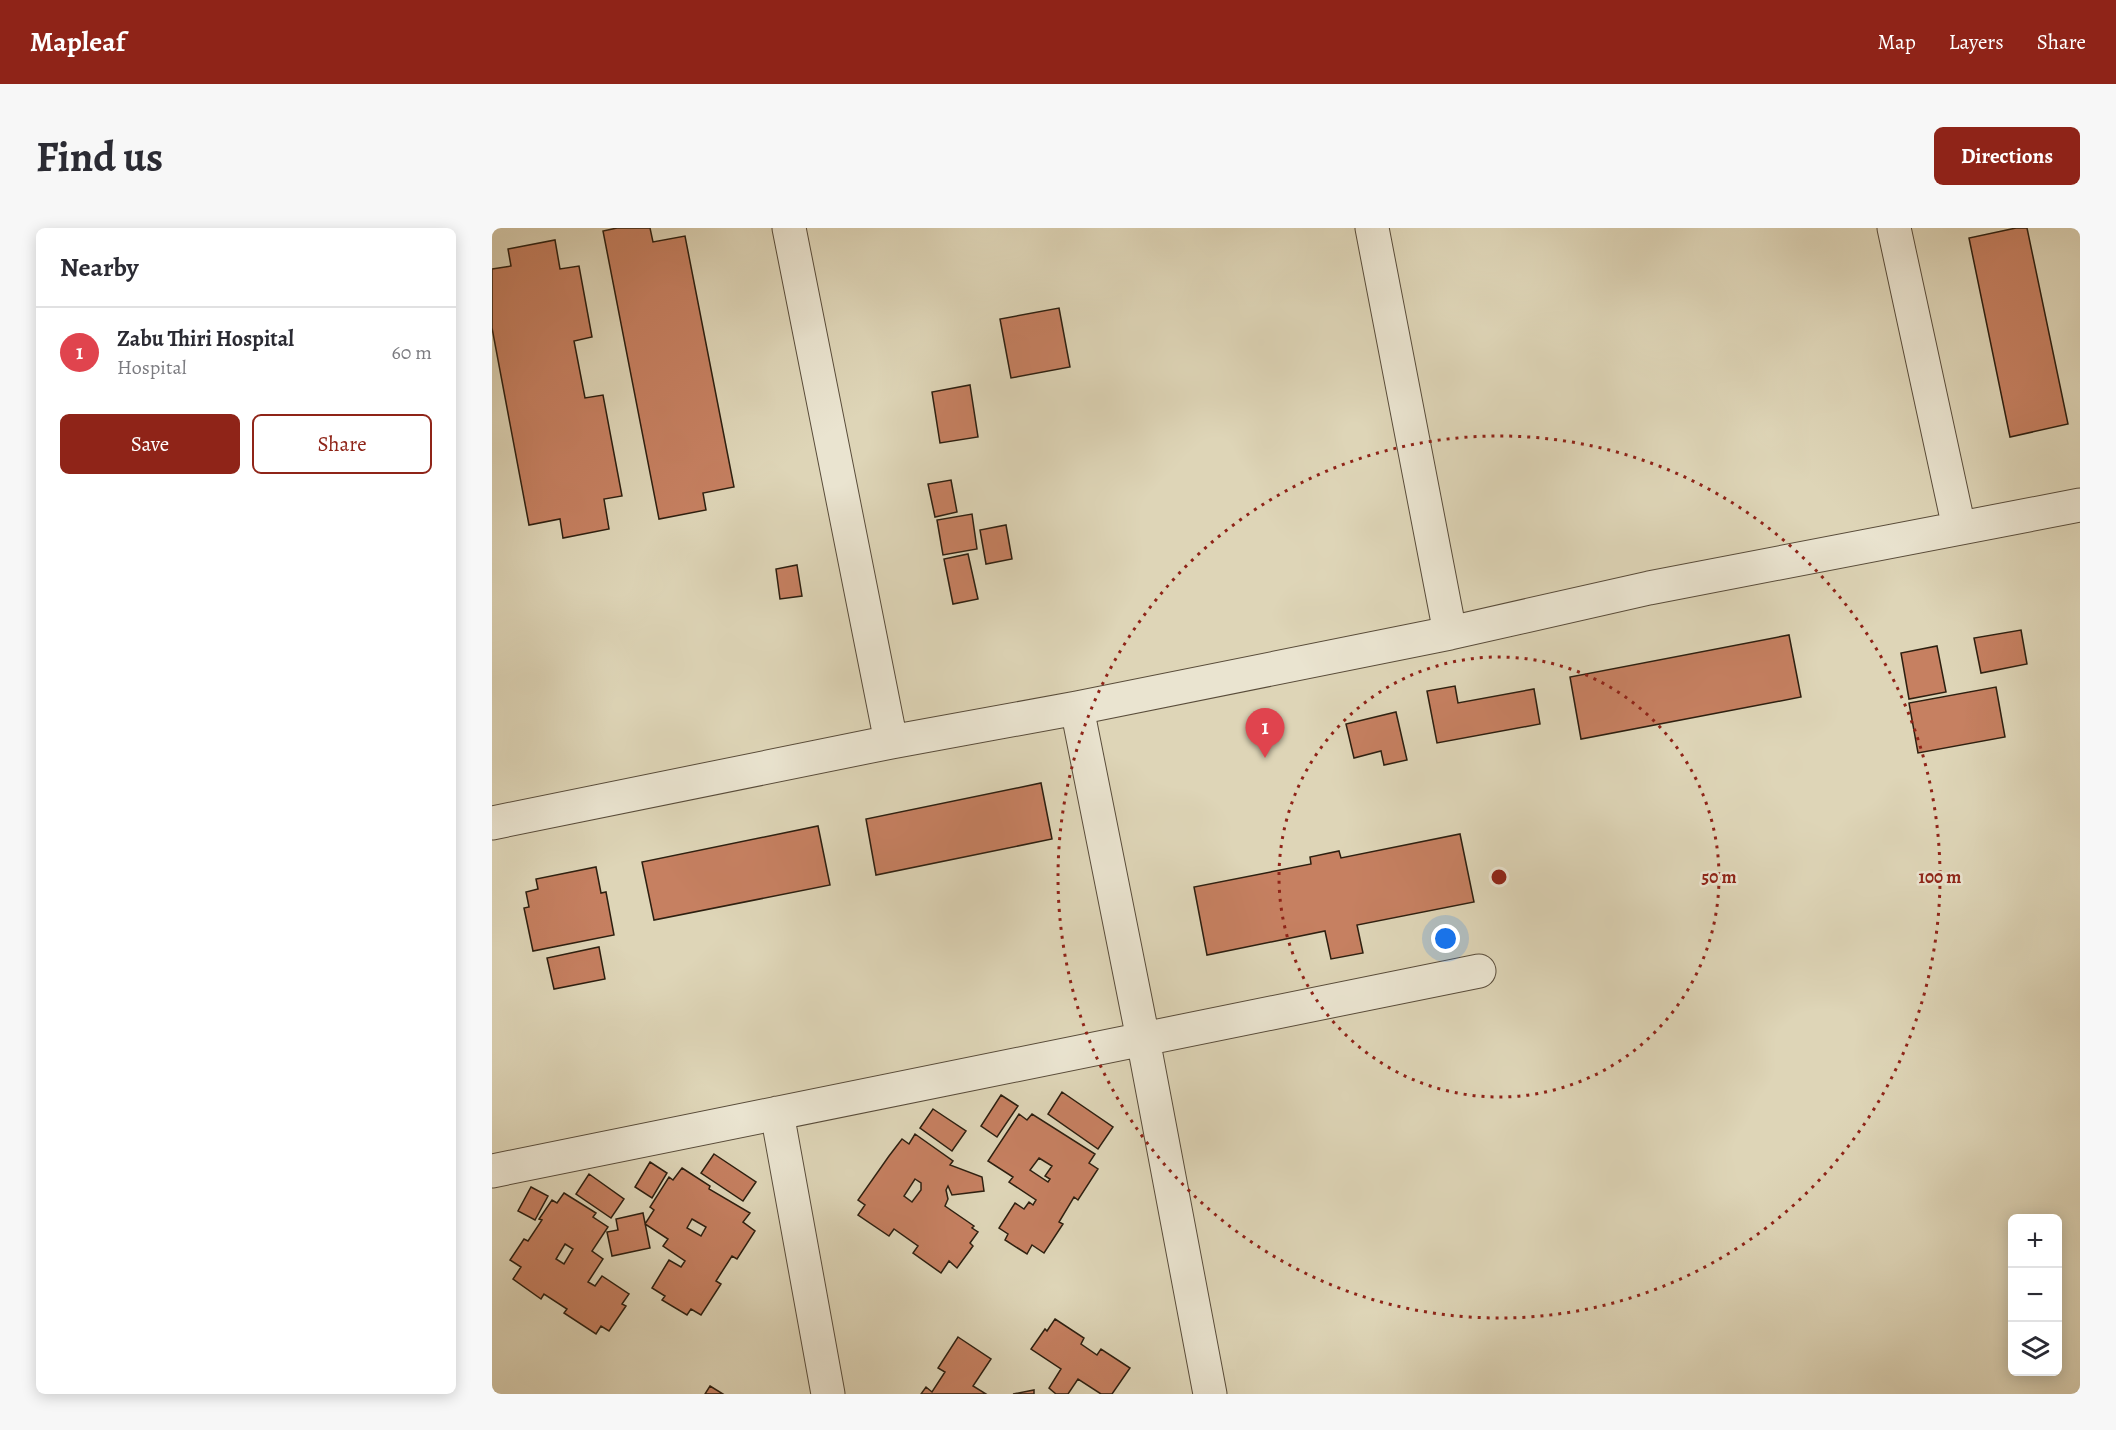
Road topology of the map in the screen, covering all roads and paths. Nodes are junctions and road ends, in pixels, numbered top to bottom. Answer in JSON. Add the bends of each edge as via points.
{"nodes":[{"id":1,"x":789,"y":228,"type":"edge"},
{"id":2,"x":1372,"y":228,"type":"edge"},
{"id":3,"x":1894,"y":228,"type":"edge"},
{"id":4,"x":2080,"y":505,"type":"edge"},
{"id":5,"x":1959,"y":528,"type":"junction"},
{"id":6,"x":1450,"y":633,"type":"junction"},
{"id":7,"x":1077,"y":708,"type":"junction"},
{"id":8,"x":891,"y":742,"type":"junction"},
{"id":9,"x":492,"y":823,"type":"edge"},
{"id":10,"x":1479,"y":971,"type":"dead end"},
{"id":11,"x":1143,"y":1039,"type":"junction"},
{"id":12,"x":777,"y":1113,"type":"junction"},
{"id":13,"x":492,"y":1171,"type":"edge"},
{"id":14,"x":828,"y":1394,"type":"edge"},
{"id":15,"x":1210,"y":1394,"type":"edge"}],
"edges":[{"from":1,"to":8,"type":"street"},
{"from":2,"to":6,"type":"street"},
{"from":3,"to":5,"type":"street"},
{"from":4,"to":5,"type":"street"},
{"from":5,"to":6,"type":"street","via":[[1649,588]]},
{"from":6,"to":7,"type":"street"},
{"from":7,"to":8,"type":"street"},
{"from":7,"to":11,"type":"street"},
{"from":8,"to":9,"type":"street"},
{"from":10,"to":11,"type":"street"},
{"from":11,"to":12,"type":"street"},
{"from":11,"to":15,"type":"street"},
{"from":12,"to":13,"type":"street"},
{"from":12,"to":14,"type":"street"}]}
